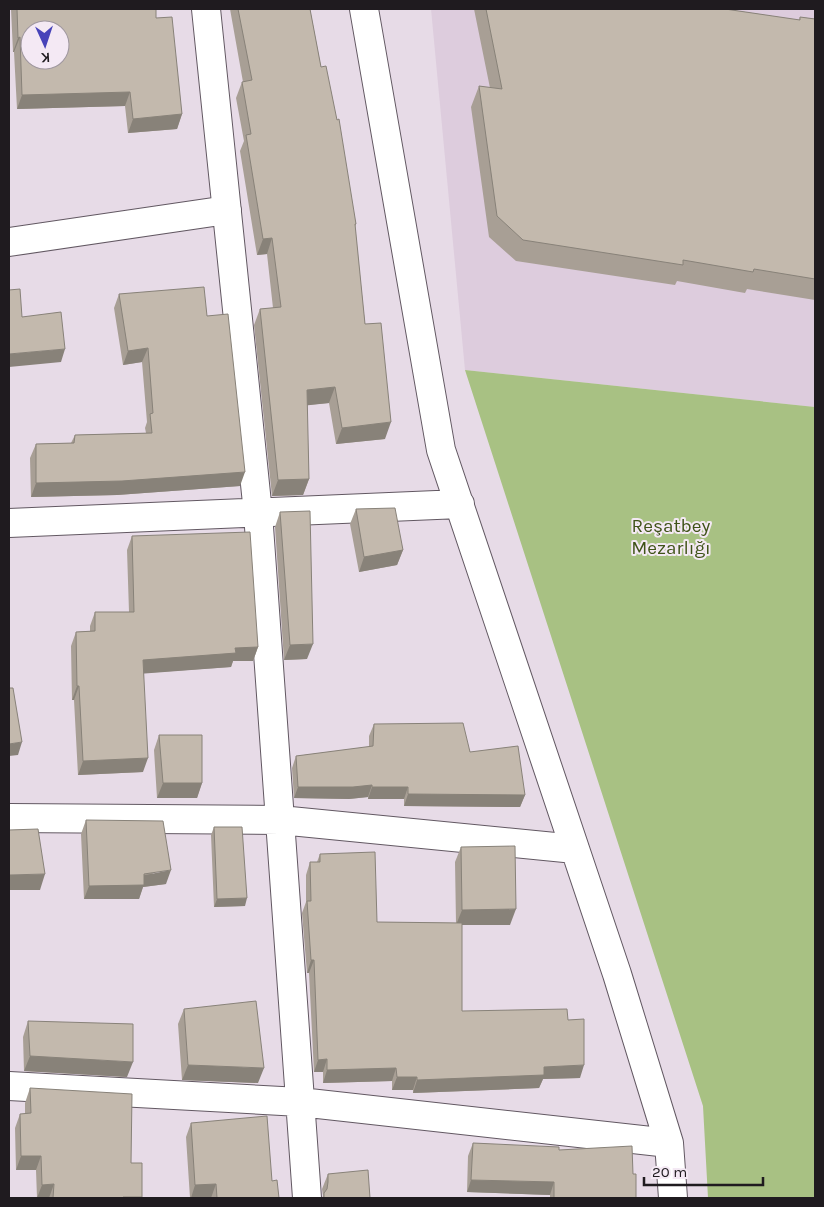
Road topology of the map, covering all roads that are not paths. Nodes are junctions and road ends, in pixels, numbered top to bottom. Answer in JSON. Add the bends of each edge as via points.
{"nodes":[{"id":1,"x":206,"y":9,"type":"edge"},
{"id":2,"x":364,"y":9,"type":"edge"},
{"id":3,"x":227,"y":210,"type":"junction"},
{"id":4,"x":9,"y":242,"type":"edge"},
{"id":5,"x":460,"y":504,"type":"junction"},
{"id":6,"x":258,"y":513,"type":"junction"},
{"id":7,"x":9,"y":523,"type":"edge"},
{"id":8,"x":9,"y":818,"type":"edge"},
{"id":9,"x":280,"y":820,"type":"junction"},
{"id":10,"x":575,"y":849,"type":"junction"},
{"id":11,"x":9,"y":1086,"type":"edge"},
{"id":12,"x":300,"y":1102,"type":"junction"},
{"id":13,"x":669,"y":1143,"type":"junction"},
{"id":14,"x":307,"y":1198,"type":"edge"},
{"id":15,"x":673,"y":1198,"type":"edge"}],
"edges":[{"from":1,"to":3,"type":"street"},
{"from":2,"to":5,"type":"street","via":[[441,450]]},
{"from":3,"to":4,"type":"street"},
{"from":3,"to":6,"type":"street"},
{"from":5,"to":6,"type":"street"},
{"from":5,"to":10,"type":"street"},
{"from":6,"to":7,"type":"street"},
{"from":6,"to":9,"type":"street"},
{"from":8,"to":9,"type":"street"},
{"from":9,"to":10,"type":"street"},
{"from":9,"to":12,"type":"street"},
{"from":10,"to":13,"type":"street"},
{"from":11,"to":12,"type":"street"},
{"from":12,"to":13,"type":"street"},
{"from":12,"to":14,"type":"street"},
{"from":13,"to":15,"type":"street"}]}
